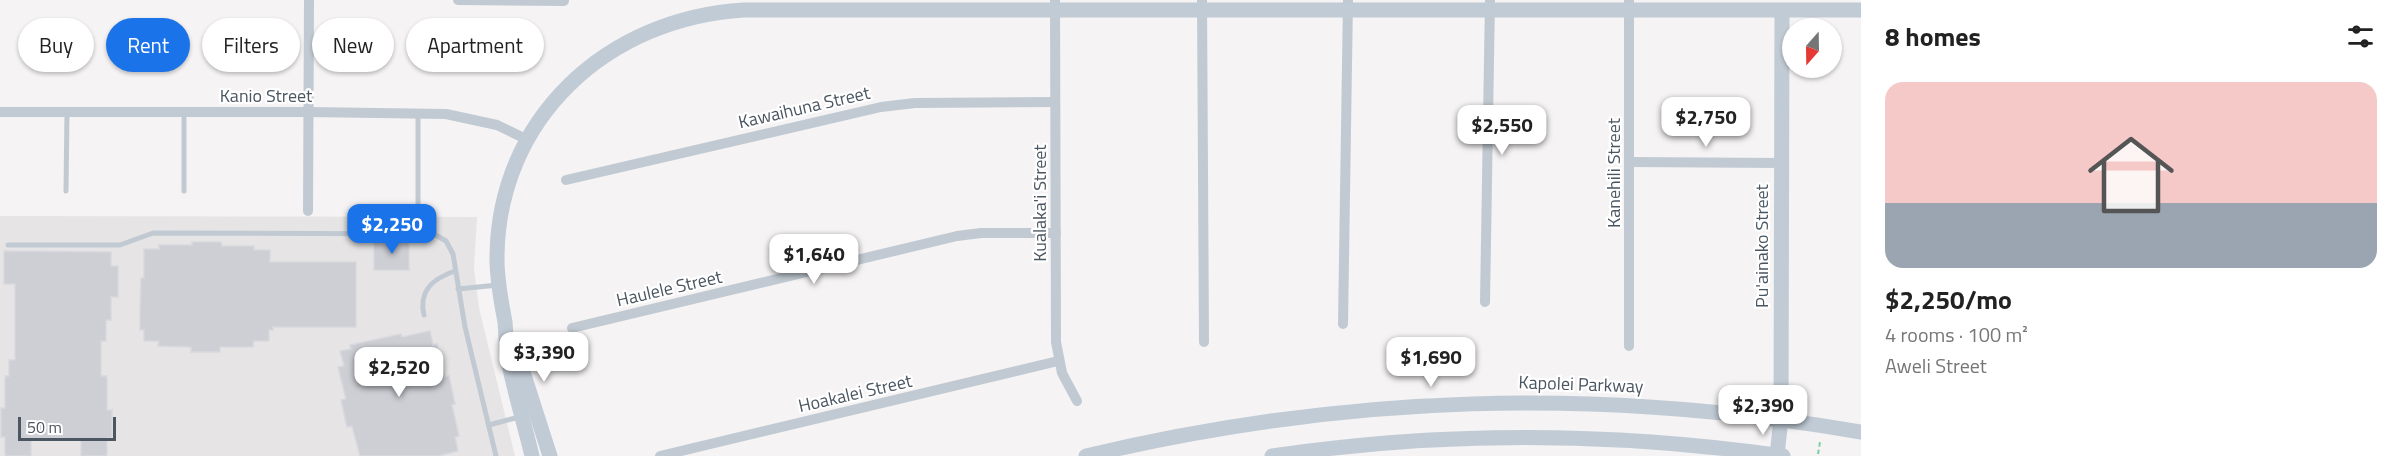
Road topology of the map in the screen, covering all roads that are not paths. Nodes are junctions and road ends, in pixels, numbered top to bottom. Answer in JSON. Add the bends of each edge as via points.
{"nodes":[{"id":1,"x":309,"y":0,"type":"edge"},
{"id":2,"x":458,"y":0,"type":"edge"},
{"id":3,"x":564,"y":1,"type":"edge"},
{"id":4,"x":816,"y":5,"type":"edge"},
{"id":5,"x":1055,"y":5,"type":"edge"},
{"id":6,"x":1202,"y":5,"type":"edge"},
{"id":7,"x":1348,"y":5,"type":"edge"},
{"id":8,"x":1490,"y":5,"type":"edge"},
{"id":9,"x":1629,"y":5,"type":"edge"},
{"id":10,"x":1782,"y":5,"type":"edge"},
{"id":11,"x":1861,"y":10,"type":"edge"},
{"id":12,"x":1055,"y":102,"type":"junction"},
{"id":13,"x":0,"y":112,"type":"edge"},
{"id":14,"x":67,"y":112,"type":"junction"},
{"id":15,"x":184,"y":112,"type":"junction"},
{"id":16,"x":308,"y":112,"type":"junction"},
{"id":17,"x":418,"y":113,"type":"junction"},
{"id":18,"x":528,"y":140,"type":"junction"},
{"id":19,"x":1630,"y":162,"type":"junction"},
{"id":20,"x":1781,"y":163,"type":"junction"},
{"id":21,"x":566,"y":180,"type":"dead end"},
{"id":22,"x":66,"y":191,"type":"dead end"},
{"id":23,"x":184,"y":191,"type":"dead end"},
{"id":24,"x":418,"y":203,"type":"dead end"},
{"id":25,"x":308,"y":211,"type":"dead end"},
{"id":26,"x":1056,"y":233,"type":"junction"},
{"id":27,"x":8,"y":245,"type":"dead end"},
{"id":28,"x":455,"y":272,"type":"junction"},
{"id":29,"x":498,"y":285,"type":"junction"},
{"id":30,"x":458,"y":289,"type":"junction"},
{"id":31,"x":1485,"y":302,"type":"dead end"},
{"id":32,"x":424,"y":315,"type":"dead end"},
{"id":33,"x":1343,"y":324,"type":"dead end"},
{"id":34,"x":572,"y":328,"type":"dead end"},
{"id":35,"x":1204,"y":342,"type":"dead end"},
{"id":36,"x":1629,"y":346,"type":"dead end"},
{"id":37,"x":1058,"y":361,"type":"junction"},
{"id":38,"x":1077,"y":401,"type":"dead end"},
{"id":39,"x":529,"y":415,"type":"junction"},
{"id":40,"x":1781,"y":419,"type":"junction"},
{"id":41,"x":489,"y":425,"type":"junction"},
{"id":42,"x":1861,"y":432,"type":"edge"},
{"id":43,"x":1778,"y":455,"type":"edge"},
{"id":44,"x":496,"y":456,"type":"edge"},
{"id":45,"x":532,"y":456,"type":"edge"},
{"id":46,"x":550,"y":456,"type":"edge"},
{"id":47,"x":660,"y":456,"type":"edge"},
{"id":48,"x":1086,"y":456,"type":"edge"},
{"id":49,"x":1272,"y":456,"type":"edge"},
{"id":50,"x":1783,"y":456,"type":"edge"}],
"edges":[{"from":1,"to":16,"type":"street"},
{"from":2,"to":3,"type":"street"},
{"from":4,"to":5,"type":"street"},
{"from":4,"to":18,"type":"street","via":[[723,12],[682,19],[643,33],[606,54],[574,80]]},
{"from":5,"to":6,"type":"street"},
{"from":5,"to":12,"type":"street","name":"Kualaka'i Street"},
{"from":6,"to":7,"type":"street"},
{"from":6,"to":35,"type":"street"},
{"from":7,"to":8,"type":"street"},
{"from":7,"to":33,"type":"street"},
{"from":8,"to":9,"type":"street"},
{"from":8,"to":31,"type":"street"},
{"from":9,"to":10,"type":"street"},
{"from":9,"to":19,"type":"street","name":"Kanehili Street"},
{"from":10,"to":11,"type":"street"},
{"from":10,"to":20,"type":"street","name":"Pu'ainako Street"},
{"from":12,"to":21,"type":"street","name":"Kawaihuna Street","via":[[881,107]]},
{"from":12,"to":26,"type":"street","name":"Kualaka'i Street"},
{"from":13,"to":14,"type":"street","name":"Kanio Street"},
{"from":14,"to":15,"type":"street","name":"Kanio Street"},
{"from":14,"to":22,"type":"lane"},
{"from":15,"to":16,"type":"street","name":"Kanio Street"},
{"from":15,"to":23,"type":"lane"},
{"from":16,"to":17,"type":"street","name":"Kanio Street"},
{"from":16,"to":25,"type":"street"},
{"from":17,"to":18,"type":"street","name":"Kanio Street","via":[[482,121],[512,130]]},
{"from":17,"to":24,"type":"lane"},
{"from":18,"to":29,"type":"street","via":[[501,213]]},
{"from":19,"to":20,"type":"street"},
{"from":19,"to":36,"type":"street","name":"Kanehili Street"},
{"from":20,"to":40,"type":"street","name":"Pu'ainako Street"},
{"from":26,"to":34,"type":"street","name":"Haulele Street","via":[[957,236]]},
{"from":26,"to":37,"type":"street","name":"Kualaka'i Street"},
{"from":27,"to":28,"type":"lane","via":[[120,245],[153,233],[427,232],[446,241],[453,254]]},
{"from":28,"to":30,"type":"lane"},
{"from":28,"to":32,"type":"lane","via":[[428,286],[422,303]]},
{"from":29,"to":30,"type":"lane"},
{"from":29,"to":39,"type":"street","via":[[507,354]]},
{"from":30,"to":41,"type":"lane"},
{"from":37,"to":38,"type":"street","name":"Kualaka'i Street"},
{"from":37,"to":47,"type":"street","name":"Hoakalei Street"},
{"from":39,"to":41,"type":"lane"},
{"from":39,"to":45,"type":"street"},
{"from":39,"to":46,"type":"street"},
{"from":40,"to":42,"type":"street","name":"Kapolei Parkway"},
{"from":40,"to":43,"type":"street","name":"Pu'ainako Street"},
{"from":40,"to":48,"type":"street","name":"Kapolei Parkway","via":[[1628,404],[1446,403],[1270,420],[1147,441]]},
{"from":41,"to":44,"type":"lane"},
{"from":43,"to":49,"type":"street","via":[[1648,442],[1519,438],[1397,442]]},
{"from":43,"to":50,"type":"street"}]}
